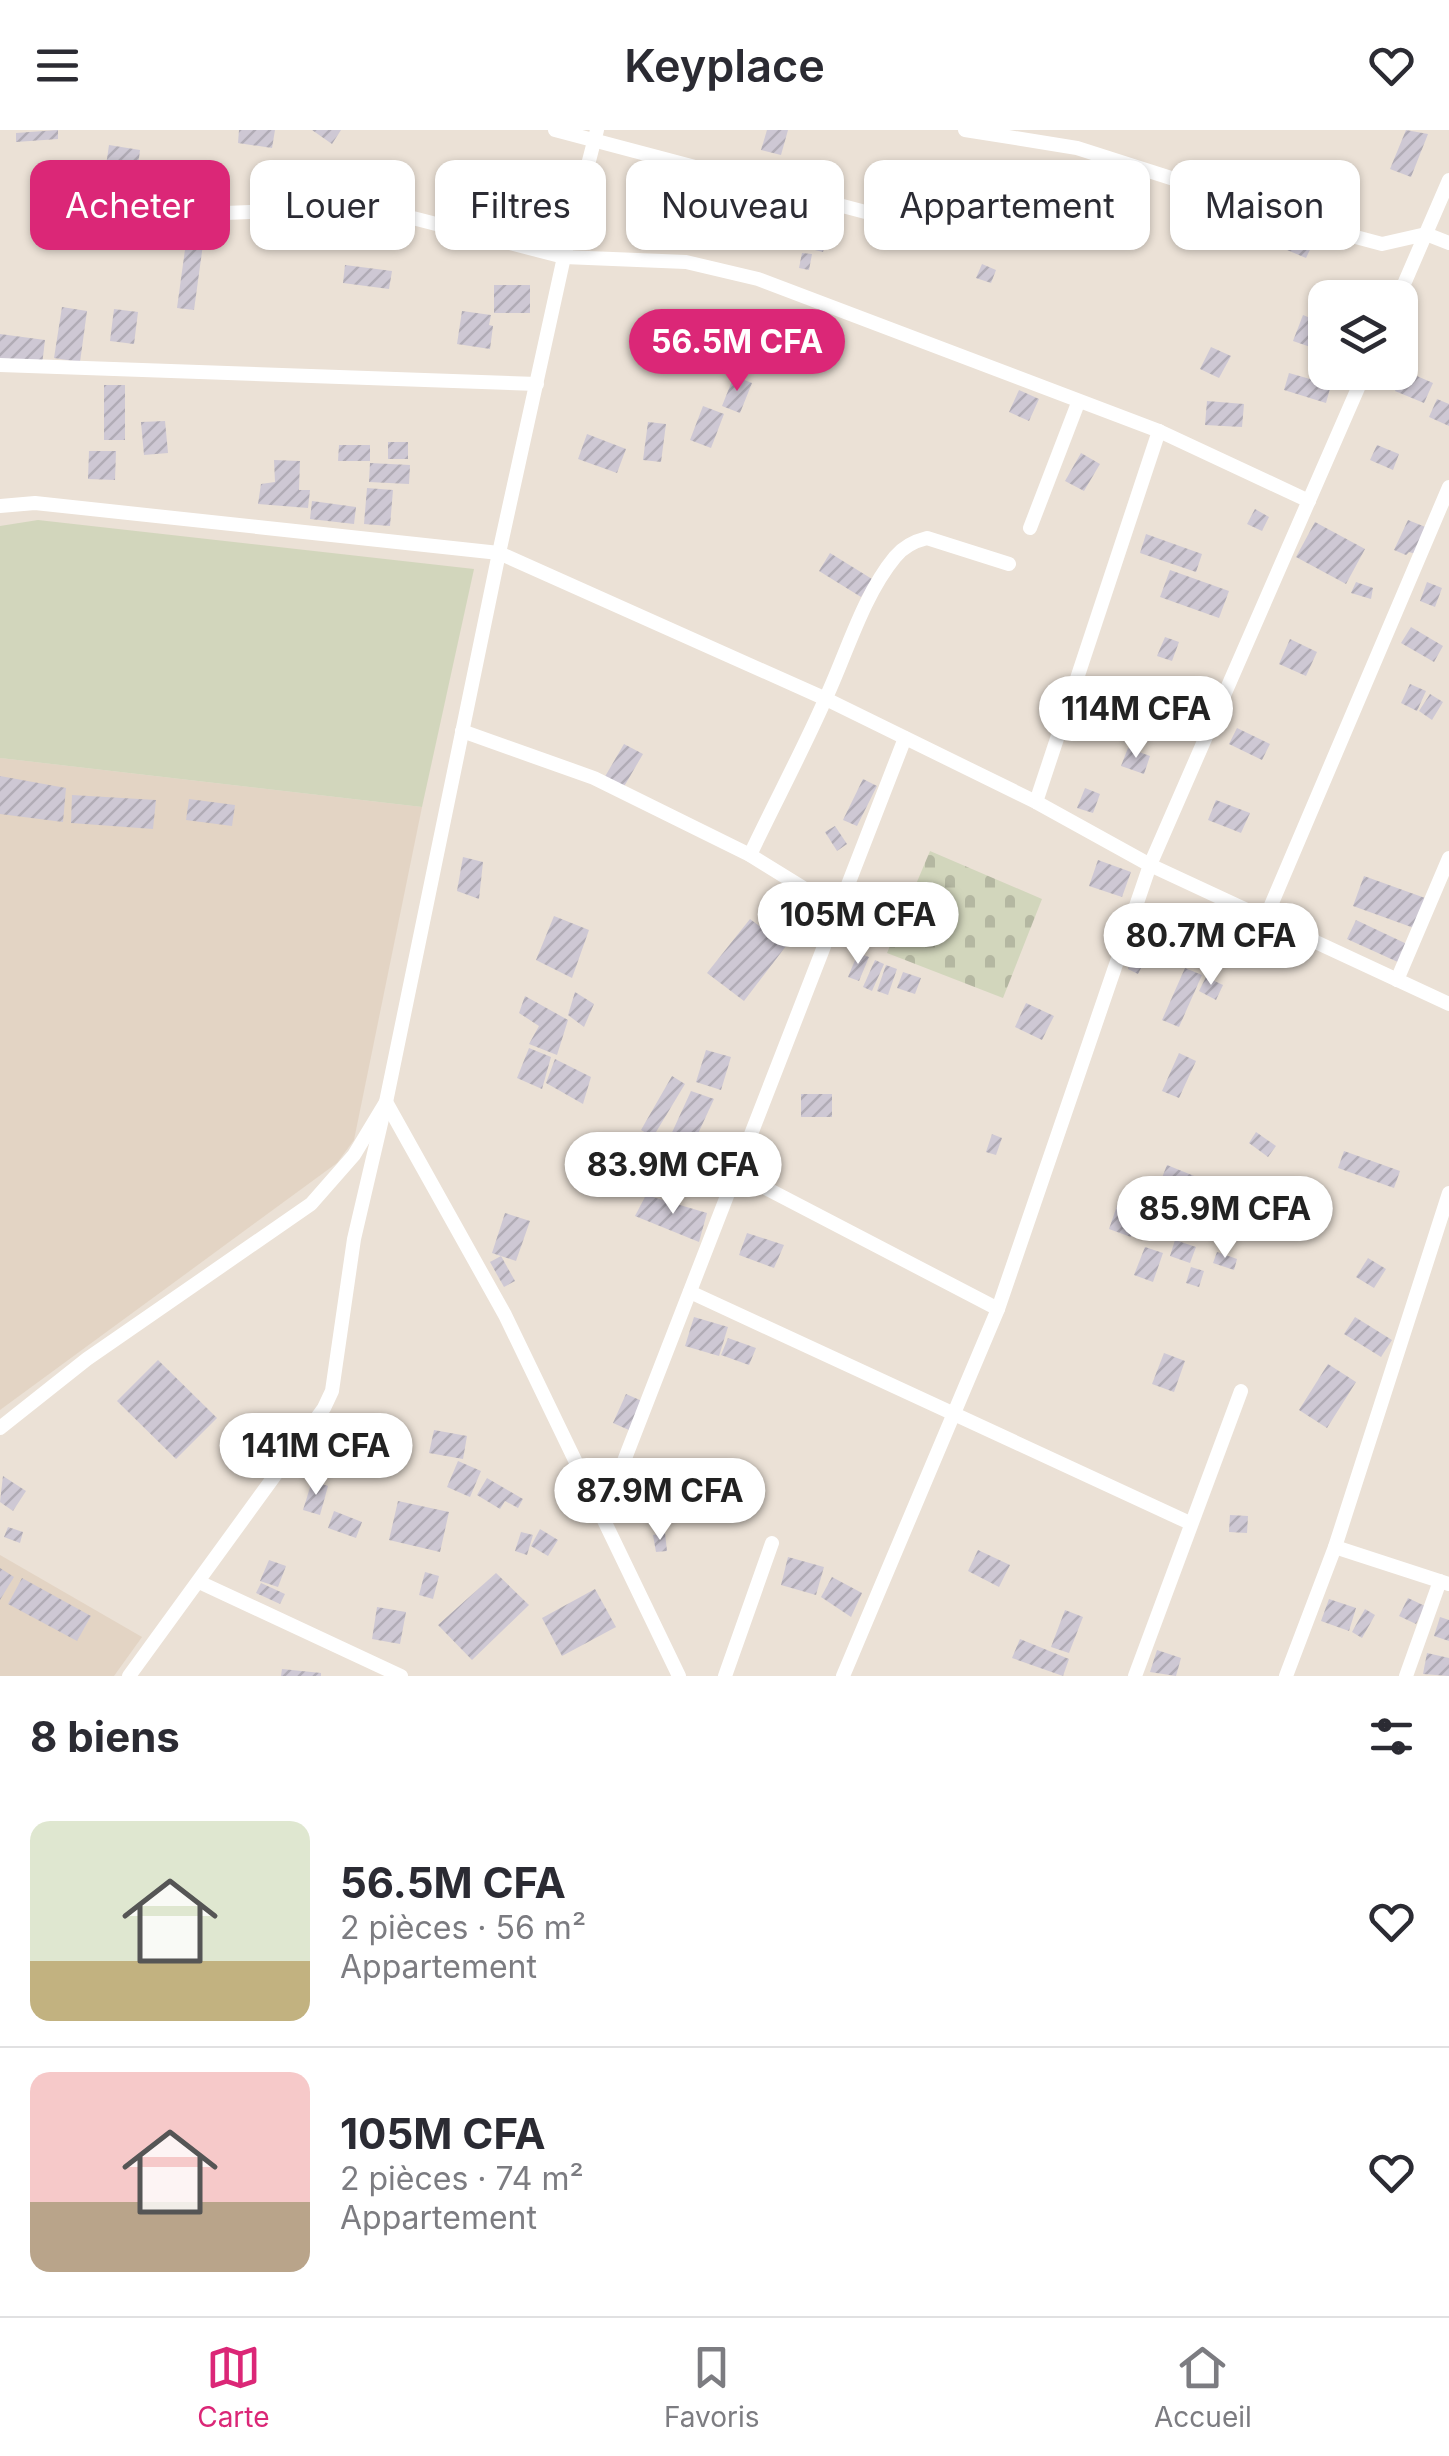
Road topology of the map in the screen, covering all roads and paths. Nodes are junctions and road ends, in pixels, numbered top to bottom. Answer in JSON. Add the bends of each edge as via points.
{"nodes":[{"id":1,"x":554,"y":130,"type":"edge"},
{"id":2,"x":965,"y":130,"type":"edge"},
{"id":3,"x":596,"y":136,"type":"edge"},
{"id":4,"x":1449,"y":180,"type":"edge"},
{"id":5,"x":864,"y":211,"type":"edge"},
{"id":6,"x":230,"y":213,"type":"edge"},
{"id":7,"x":1426,"y":234,"type":"junction"},
{"id":8,"x":1449,"y":244,"type":"edge"},
{"id":9,"x":564,"y":257,"type":"junction"},
{"id":10,"x":1406,"y":280,"type":"edge"},
{"id":11,"x":0,"y":365,"type":"edge"},
{"id":12,"x":537,"y":384,"type":"junction"},
{"id":13,"x":1357,"y":390,"type":"edge"},
{"id":14,"x":1078,"y":402,"type":"junction"},
{"id":15,"x":1159,"y":431,"type":"junction"},
{"id":16,"x":1448,"y":492,"type":"edge"},
{"id":17,"x":1309,"y":501,"type":"junction"},
{"id":18,"x":0,"y":506,"type":"edge"},
{"id":19,"x":1030,"y":528,"type":"dead end"},
{"id":20,"x":499,"y":553,"type":"junction"},
{"id":21,"x":1009,"y":564,"type":"dead end"},
{"id":22,"x":826,"y":699,"type":"junction"},
{"id":23,"x":462,"y":731,"type":"junction"},
{"id":24,"x":905,"y":738,"type":"junction"},
{"id":25,"x":1036,"y":802,"type":"junction"},
{"id":26,"x":750,"y":855,"type":"junction"},
{"id":27,"x":1449,"y":858,"type":"edge"},
{"id":28,"x":1150,"y":865,"type":"junction"},
{"id":29,"x":839,"y":910,"type":"junction"},
{"id":30,"x":1266,"y":918,"type":"junction"},
{"id":31,"x":1397,"y":980,"type":"junction"},
{"id":32,"x":1449,"y":1004,"type":"edge"},
{"id":33,"x":386,"y":1102,"type":"junction"},
{"id":34,"x":735,"y":1172,"type":"junction"},
{"id":35,"x":1449,"y":1193,"type":"edge"},
{"id":36,"x":690,"y":1292,"type":"junction"},
{"id":37,"x":998,"y":1309,"type":"junction"},
{"id":38,"x":1240,"y":1392,"type":"dead end"},
{"id":39,"x":955,"y":1414,"type":"junction"},
{"id":40,"x":0,"y":1428,"type":"edge"},
{"id":41,"x":603,"y":1515,"type":"junction"},
{"id":42,"x":1190,"y":1523,"type":"junction"},
{"id":43,"x":772,"y":1543,"type":"dead end"},
{"id":44,"x":1335,"y":1546,"type":"junction"},
{"id":45,"x":199,"y":1582,"type":"junction"},
{"id":46,"x":1444,"y":1583,"type":"edge"},
{"id":47,"x":129,"y":1676,"type":"edge"},
{"id":48,"x":401,"y":1676,"type":"edge"},
{"id":49,"x":679,"y":1676,"type":"edge"},
{"id":50,"x":725,"y":1676,"type":"edge"},
{"id":51,"x":843,"y":1676,"type":"edge"},
{"id":52,"x":1135,"y":1676,"type":"edge"},
{"id":53,"x":1286,"y":1676,"type":"edge"},
{"id":54,"x":1406,"y":1676,"type":"edge"}],
"edges":[{"from":1,"to":3,"type":"street"},
{"from":2,"to":7,"type":"street","via":[[1077,148],[1199,186],[1248,180],[1278,190],[1324,225],[1382,244]]},
{"from":3,"to":5,"type":"street"},
{"from":3,"to":9,"type":"street"},
{"from":4,"to":7,"type":"street"},
{"from":6,"to":9,"type":"street","via":[[370,207]]},
{"from":7,"to":8,"type":"street"},
{"from":7,"to":10,"type":"street"},
{"from":9,"to":12,"type":"street"},
{"from":9,"to":14,"type":"street","via":[[686,262],[758,279]]},
{"from":11,"to":12,"type":"street"},
{"from":12,"to":20,"type":"street"},
{"from":13,"to":17,"type":"street"},
{"from":14,"to":15,"type":"street"},
{"from":14,"to":19,"type":"street"},
{"from":15,"to":17,"type":"street"},
{"from":15,"to":25,"type":"street"},
{"from":16,"to":30,"type":"street"},
{"from":17,"to":28,"type":"street"},
{"from":18,"to":20,"type":"street","via":[[34,502]]},
{"from":20,"to":22,"type":"street"},
{"from":20,"to":23,"type":"street"},
{"from":21,"to":22,"type":"street","via":[[927,538],[896,554]]},
{"from":22,"to":24,"type":"street"},
{"from":22,"to":26,"type":"street"},
{"from":23,"to":26,"type":"street","via":[[594,778]]},
{"from":23,"to":33,"type":"street"},
{"from":24,"to":25,"type":"street"},
{"from":24,"to":29,"type":"street"},
{"from":25,"to":28,"type":"street"},
{"from":26,"to":29,"type":"street"},
{"from":27,"to":31,"type":"street"},
{"from":28,"to":30,"type":"street"},
{"from":28,"to":37,"type":"street"},
{"from":29,"to":34,"type":"street"},
{"from":30,"to":31,"type":"street"},
{"from":31,"to":32,"type":"street"},
{"from":33,"to":40,"type":"street","via":[[354,1155],[311,1204],[87,1359]]},
{"from":33,"to":41,"type":"street","via":[[505,1315]]},
{"from":33,"to":45,"type":"street","via":[[354,1239],[332,1391]]},
{"from":34,"to":36,"type":"street"},
{"from":34,"to":37,"type":"street"},
{"from":35,"to":44,"type":"street"},
{"from":36,"to":39,"type":"street"},
{"from":36,"to":41,"type":"street"},
{"from":37,"to":39,"type":"street"},
{"from":38,"to":42,"type":"street"},
{"from":39,"to":42,"type":"street"},
{"from":39,"to":51,"type":"street"},
{"from":41,"to":49,"type":"street"},
{"from":42,"to":52,"type":"street"},
{"from":43,"to":50,"type":"street"},
{"from":44,"to":46,"type":"street"},
{"from":44,"to":53,"type":"street"},
{"from":45,"to":47,"type":"street"},
{"from":45,"to":48,"type":"street"},
{"from":46,"to":54,"type":"street"}]}
